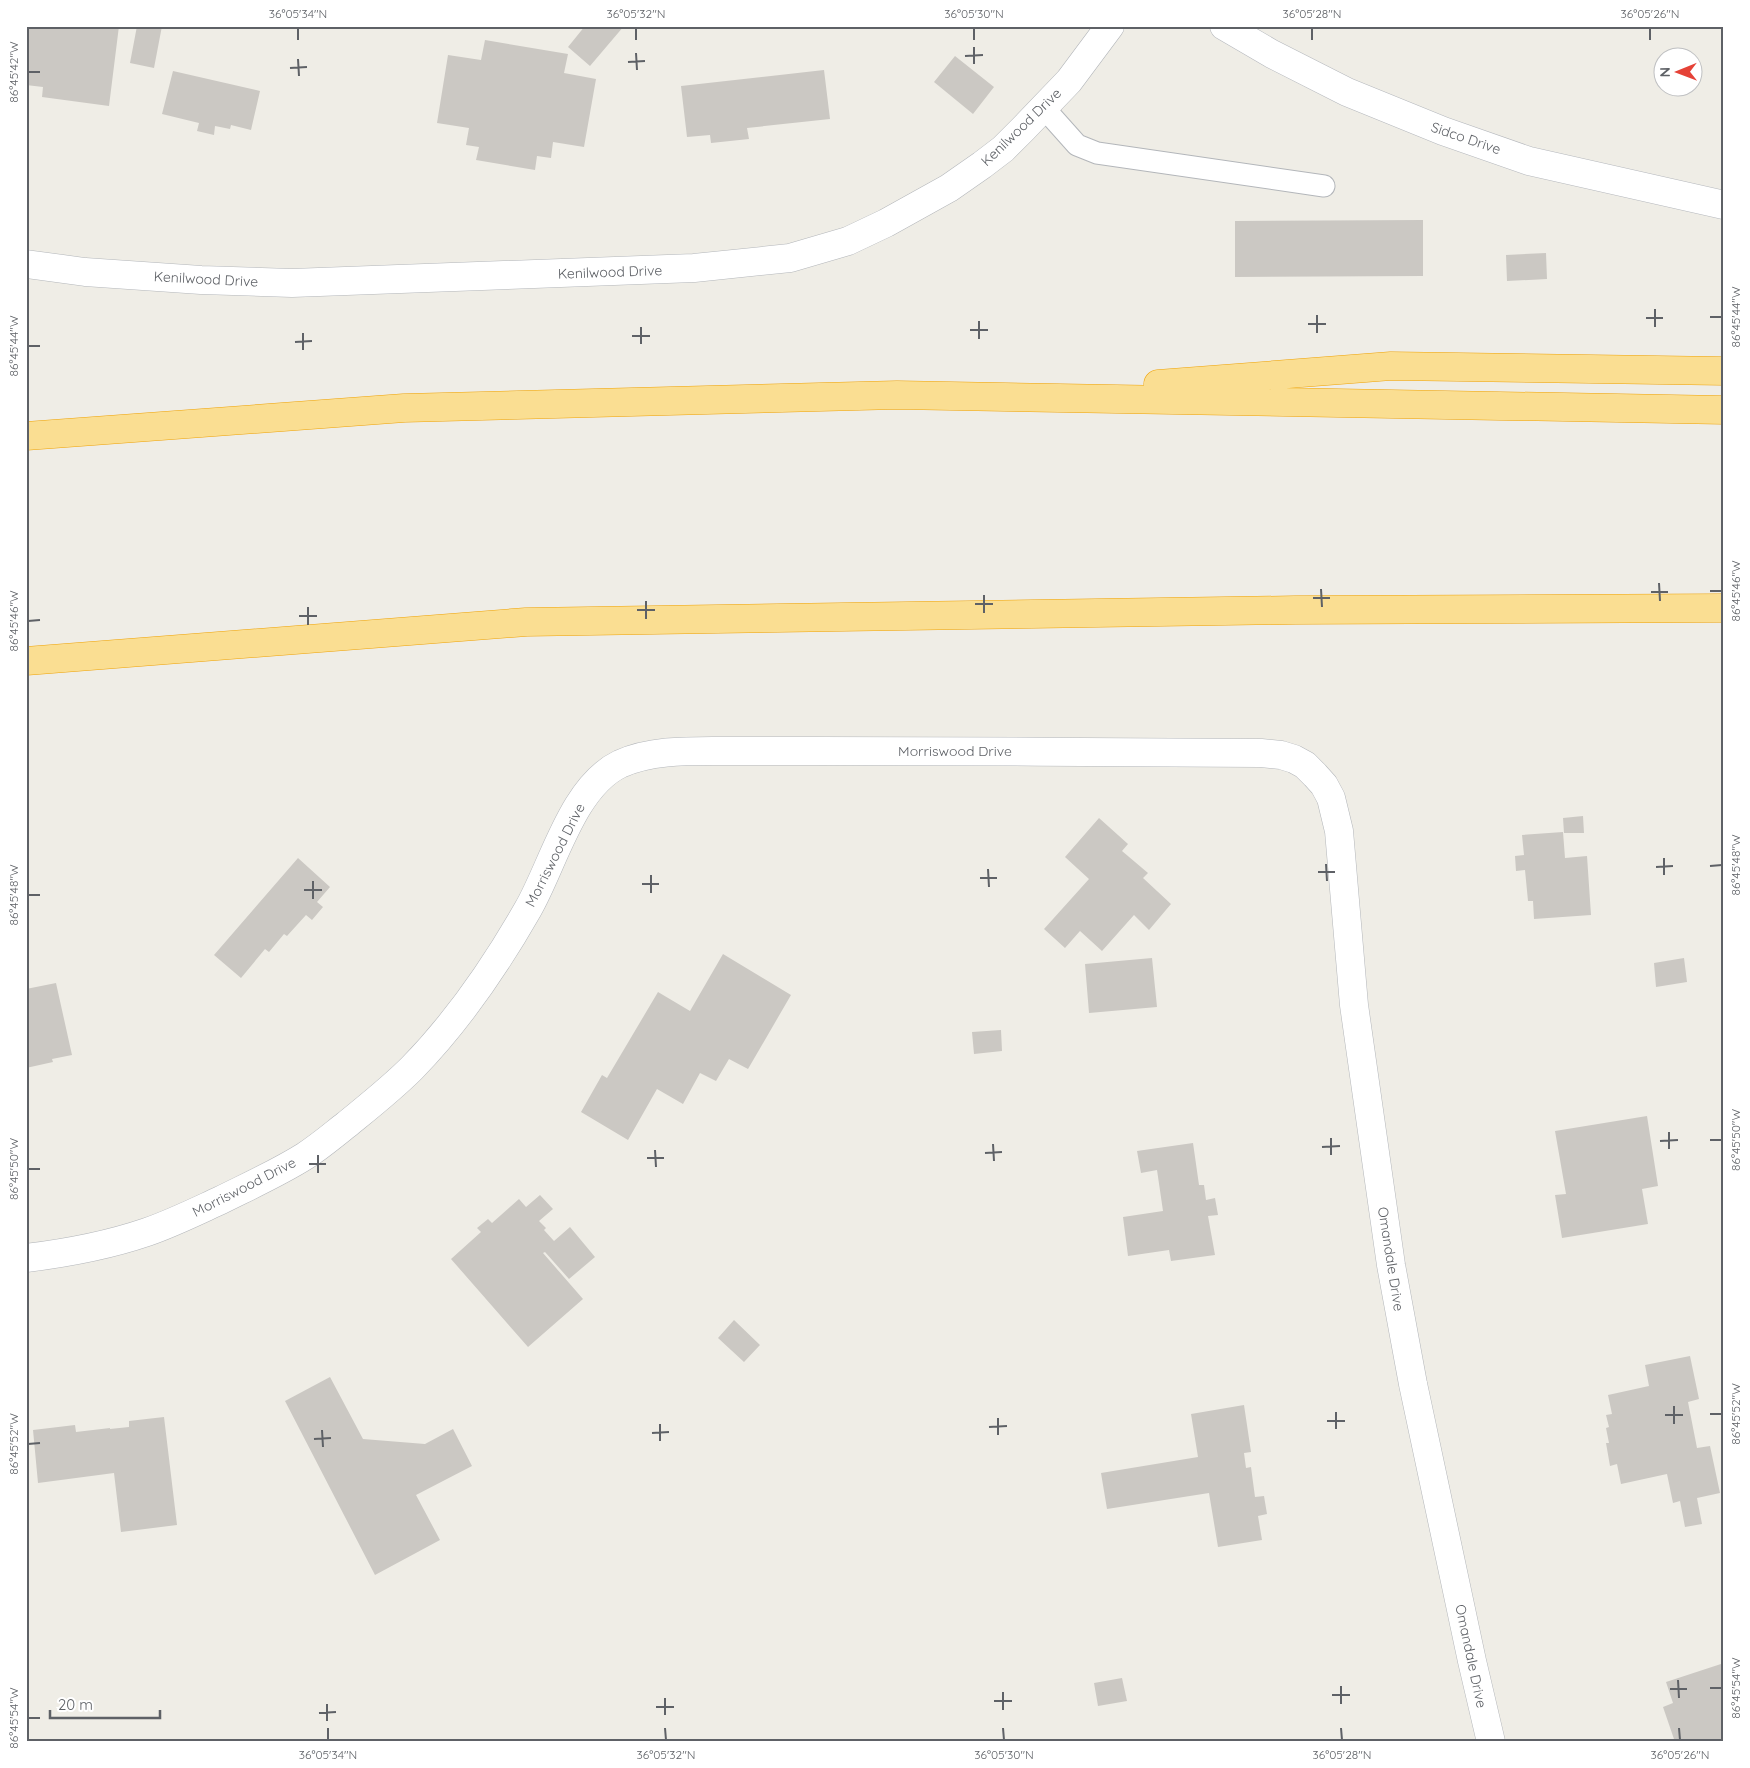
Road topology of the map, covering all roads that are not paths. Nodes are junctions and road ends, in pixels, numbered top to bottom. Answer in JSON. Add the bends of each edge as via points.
{"nodes":[{"id":1,"x":1110,"y":26,"type":"edge"},
{"id":2,"x":1224,"y":26,"type":"edge"},
{"id":3,"x":1044,"y":108,"type":"junction"},
{"id":4,"x":1324,"y":186,"type":"dead end"},
{"id":5,"x":1724,"y":205,"type":"edge"},
{"id":6,"x":26,"y":264,"type":"edge"},
{"id":7,"x":1724,"y":371,"type":"edge"},
{"id":8,"x":995,"y":396,"type":"junction"},
{"id":9,"x":1724,"y":410,"type":"edge"},
{"id":10,"x":26,"y":436,"type":"edge"},
{"id":11,"x":1619,"y":608,"type":"junction"},
{"id":12,"x":1724,"y":608,"type":"edge"},
{"id":13,"x":1724,"y":616,"type":"edge"},
{"id":14,"x":26,"y":661,"type":"edge"},
{"id":15,"x":1315,"y":775,"type":"joint"},
{"id":16,"x":26,"y":1258,"type":"edge"},
{"id":17,"x":1491,"y":1742,"type":"edge"}],
"edges":[{"from":1,"to":3,"type":"street","name":"Kenilwood Drive","via":[[1085,62]]},
{"from":2,"to":5,"type":"street","name":"Sidco Drive","via":[[1347,92],[1443,131],[1529,161]]},
{"from":3,"to":4,"type":"lane","via":[[1076,145],[1097,153]]},
{"from":3,"to":6,"type":"street","name":"Kenilwood Drive","via":[[1003,148],[949,188],[848,241],[790,258],[694,268],[292,283],[85,272]]},
{"from":7,"to":8,"type":"highway","via":[[1391,366]]},
{"from":8,"to":9,"type":"highway"},
{"from":8,"to":10,"type":"highway","via":[[897,395],[404,408]]},
{"from":11,"to":12,"type":"highway"},
{"from":11,"to":13,"type":"highway"},
{"from":11,"to":14,"type":"highway","via":[[526,622]]},
{"from":15,"to":16,"type":"street","name":"Morriswood Drive","via":[[1294,759],[1261,753],[693,751],[658,754],[622,764],[604,774],[582,799],[530,906],[474,992],[443,1033],[374,1102],[309,1154],[179,1220],[103,1244]]},
{"from":15,"to":17,"type":"street","name":"Omandale Drive","via":[[1331,798],[1339,831],[1354,1006],[1390,1264]]}]}
